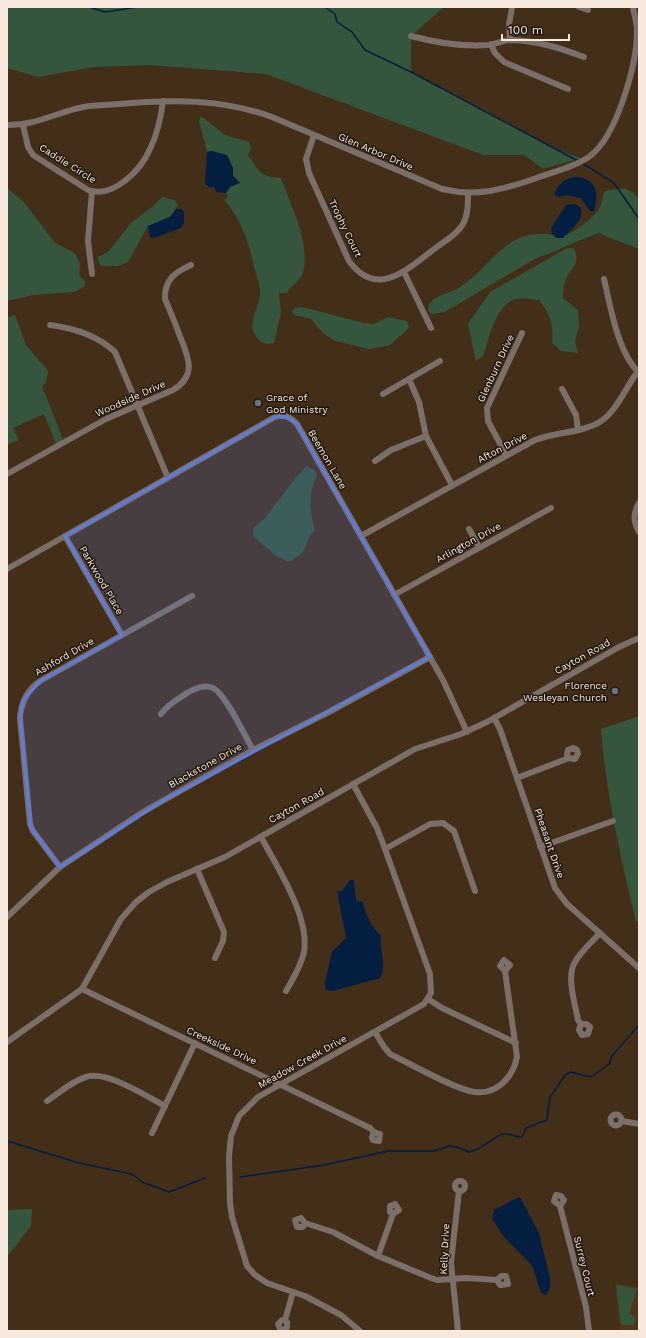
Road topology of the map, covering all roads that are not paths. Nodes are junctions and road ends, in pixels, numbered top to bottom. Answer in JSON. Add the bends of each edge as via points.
{"nodes":[{"id":1,"x":512,"y":7,"type":"edge"},
{"id":2,"x":579,"y":7,"type":"edge"},
{"id":3,"x":633,"y":7,"type":"edge"},
{"id":4,"x":588,"y":10,"type":"dead end"},
{"id":5,"x":639,"y":12,"type":"edge"},
{"id":6,"x":636,"y":19,"type":"junction"},
{"id":7,"x":411,"y":36,"type":"dead end"},
{"id":8,"x":510,"y":40,"type":"junction"},
{"id":9,"x":491,"y":44,"type":"junction"},
{"id":10,"x":584,"y":57,"type":"dead end"},
{"id":11,"x":568,"y":89,"type":"dead end"},
{"id":12,"x":163,"y":101,"type":"junction"},
{"id":13,"x":7,"y":125,"type":"edge"},
{"id":14,"x":23,"y":125,"type":"junction"},
{"id":15,"x":314,"y":135,"type":"junction"},
{"id":16,"x":92,"y":191,"type":"junction"},
{"id":17,"x":468,"y":194,"type":"junction"},
{"id":18,"x":191,"y":265,"type":"dead end"},
{"id":19,"x":404,"y":272,"type":"junction"},
{"id":20,"x":92,"y":274,"type":"dead end"},
{"id":21,"x":604,"y":279,"type":"dead end"},
{"id":22,"x":50,"y":325,"type":"dead end"},
{"id":23,"x":431,"y":328,"type":"dead end"},
{"id":24,"x":522,"y":333,"type":"dead end"},
{"id":25,"x":440,"y":361,"type":"dead end"},
{"id":26,"x":639,"y":371,"type":"edge"},
{"id":27,"x":409,"y":379,"type":"junction"},
{"id":28,"x":562,"y":389,"type":"dead end"},
{"id":29,"x":383,"y":394,"type":"dead end"},
{"id":30,"x":138,"y":405,"type":"junction"},
{"id":31,"x":578,"y":430,"type":"junction"},
{"id":32,"x":426,"y":436,"type":"junction"},
{"id":33,"x":506,"y":456,"type":"junction"},
{"id":34,"x":375,"y":460,"type":"dead end"},
{"id":35,"x":7,"y":474,"type":"edge"},
{"id":36,"x":168,"y":478,"type":"junction"},
{"id":37,"x":452,"y":485,"type":"junction"},
{"id":38,"x":639,"y":502,"type":"edge"},
{"id":39,"x":551,"y":508,"type":"dead end"},
{"id":40,"x":469,"y":529,"type":"dead end"},
{"id":41,"x":639,"y":532,"type":"edge"},
{"id":42,"x":65,"y":536,"type":"junction"},
{"id":43,"x":361,"y":536,"type":"junction"},
{"id":44,"x":479,"y":547,"type":"junction"},
{"id":45,"x":7,"y":569,"type":"edge"},
{"id":46,"x":394,"y":595,"type":"junction"},
{"id":47,"x":192,"y":596,"type":"dead end"},
{"id":48,"x":122,"y":635,"type":"junction"},
{"id":49,"x":639,"y":638,"type":"edge"},
{"id":50,"x":430,"y":657,"type":"junction"},
{"id":51,"x":161,"y":714,"type":"dead end"},
{"id":52,"x":494,"y":718,"type":"junction"},
{"id":53,"x":467,"y":732,"type":"junction"},
{"id":54,"x":253,"y":750,"type":"junction"},
{"id":55,"x":569,"y":758,"type":"dead end"},
{"id":56,"x":517,"y":778,"type":"junction"},
{"id":57,"x":354,"y":784,"type":"junction"},
{"id":58,"x":613,"y":821,"type":"dead end"},
{"id":59,"x":261,"y":837,"type":"junction"},
{"id":60,"x":540,"y":847,"type":"junction"},
{"id":61,"x":385,"y":849,"type":"junction"},
{"id":62,"x":60,"y":867,"type":"junction"},
{"id":63,"x":197,"y":869,"type":"junction"},
{"id":64,"x":475,"y":891,"type":"dead end"},
{"id":65,"x":7,"y":917,"type":"edge"},
{"id":66,"x":600,"y":933,"type":"junction"},
{"id":67,"x":215,"y":958,"type":"dead end"},
{"id":68,"x":639,"y":968,"type":"edge"},
{"id":69,"x":505,"y":971,"type":"dead end"},
{"id":70,"x":82,"y":989,"type":"junction"},
{"id":71,"x":286,"y":991,"type":"dead end"},
{"id":72,"x":428,"y":999,"type":"junction"},
{"id":73,"x":581,"y":1024,"type":"dead end"},
{"id":74,"x":375,"y":1032,"type":"junction"},
{"id":75,"x":7,"y":1042,"type":"edge"},
{"id":76,"x":195,"y":1043,"type":"junction"},
{"id":77,"x":516,"y":1043,"type":"junction"},
{"id":78,"x":280,"y":1084,"type":"junction"},
{"id":79,"x":47,"y":1101,"type":"dead end"},
{"id":80,"x":165,"y":1106,"type":"junction"},
{"id":81,"x":622,"y":1121,"type":"dead end"},
{"id":82,"x":639,"y":1124,"type":"edge"},
{"id":83,"x":374,"y":1132,"type":"dead end"},
{"id":84,"x":152,"y":1133,"type":"dead end"},
{"id":85,"x":459,"y":1191,"type":"dead end"},
{"id":86,"x":560,"y":1206,"type":"dead end"},
{"id":87,"x":393,"y":1214,"type":"dead end"},
{"id":88,"x":305,"y":1224,"type":"dead end"},
{"id":89,"x":378,"y":1256,"type":"junction"},
{"id":90,"x":452,"y":1279,"type":"junction"},
{"id":91,"x":497,"y":1280,"type":"dead end"},
{"id":92,"x":293,"y":1292,"type":"junction"},
{"id":93,"x":285,"y":1320,"type":"dead end"},
{"id":94,"x":360,"y":1331,"type":"edge"},
{"id":95,"x":458,"y":1331,"type":"edge"},
{"id":96,"x":589,"y":1331,"type":"edge"}],
"edges":[{"from":1,"to":8,"type":"street"},
{"from":2,"to":4,"type":"street"},
{"from":3,"to":6,"type":"street","name":"Glen Arbor Drive"},
{"from":5,"to":6,"type":"street","name":"Glen Arbor Drive"},
{"from":6,"to":17,"type":"street","name":"Glen Arbor Drive","via":[[634,56],[620,108],[611,129],[594,153],[581,162],[507,188]]},
{"from":7,"to":9,"type":"street","via":[[456,45]]},
{"from":8,"to":9,"type":"street"},
{"from":8,"to":10,"type":"street","via":[[550,45]]},
{"from":9,"to":11,"type":"street","via":[[495,53],[504,62]]},
{"from":12,"to":14,"type":"street","name":"Glen Arbor Drive","via":[[83,107]]},
{"from":12,"to":15,"type":"street","name":"Glen Arbor Drive","via":[[238,106]]},
{"from":12,"to":16,"type":"street","name":"Caddie Circle","via":[[154,140],[145,159],[114,189]]},
{"from":13,"to":14,"type":"street","name":"Glen Arbor Drive"},
{"from":14,"to":16,"type":"street","name":"Caddie Circle","via":[[28,147],[33,155]]},
{"from":15,"to":17,"type":"street","name":"Glen Arbor Drive","via":[[434,186]]},
{"from":15,"to":19,"type":"street","name":"Trophy Court","via":[[307,154],[308,169],[349,261],[360,272],[375,279],[390,278]]},
{"from":16,"to":20,"type":"street","via":[[88,240]]},
{"from":17,"to":19,"type":"street","name":"Trophy Court","via":[[467,215],[461,227]]},
{"from":18,"to":30,"type":"street","name":"Woodside Drive","via":[[173,275],[165,292],[165,299],[188,357],[188,374],[178,387]]},
{"from":19,"to":23,"type":"street"},
{"from":21,"to":26,"type":"street","via":[[626,357]]},
{"from":22,"to":30,"type":"street","via":[[75,329],[111,349],[118,357]]},
{"from":24,"to":33,"type":"street","name":"Glenburn Drive","via":[[487,408],[488,421]]},
{"from":25,"to":27,"type":"street"},
{"from":26,"to":31,"type":"street","name":"Afton Drive","via":[[602,421]]},
{"from":27,"to":29,"type":"street"},
{"from":27,"to":32,"type":"street","via":[[419,402]]},
{"from":28,"to":31,"type":"street","via":[[576,415]]},
{"from":30,"to":35,"type":"street","name":"Woodside Drive","via":[[106,419]]},
{"from":30,"to":36,"type":"street"},
{"from":31,"to":33,"type":"street","name":"Afton Drive","via":[[545,436]]},
{"from":32,"to":34,"type":"street","via":[[391,450]]},
{"from":32,"to":37,"type":"street"},
{"from":33,"to":37,"type":"street","name":"Afton Drive"},
{"from":36,"to":42,"type":"street","name":"Beemon Lane"},
{"from":36,"to":43,"type":"street","name":"Beemon Lane","via":[[275,417],[286,416],[297,424]]},
{"from":37,"to":43,"type":"street","name":"Afton Drive"},
{"from":38,"to":41,"type":"street","via":[[634,520]]},
{"from":39,"to":44,"type":"street","name":"Arlington Drive"},
{"from":40,"to":44,"type":"street"},
{"from":42,"to":45,"type":"street","name":"Beemon Lane"},
{"from":42,"to":48,"type":"street","name":"Parkwood Place"},
{"from":43,"to":46,"type":"street","name":"Beemon Lane"},
{"from":44,"to":46,"type":"street","name":"Arlington Drive"},
{"from":46,"to":50,"type":"street","name":"Beemon Lane"},
{"from":47,"to":48,"type":"street","name":"Ashford Drive"},
{"from":48,"to":62,"type":"street","name":"Ashford Drive","via":[[40,681],[28,691],[21,706],[30,824]]},
{"from":49,"to":52,"type":"street","name":"Cayton Road","via":[[619,646]]},
{"from":50,"to":53,"type":"street","name":"Beemon Lane"},
{"from":50,"to":54,"type":"street","name":"Blackstone Drive"},
{"from":51,"to":54,"type":"street","via":[[167,706],[195,689],[204,686],[212,688],[222,695]]},
{"from":52,"to":53,"type":"street","name":"Cayton Road"},
{"from":52,"to":56,"type":"street","name":"Pheasant Drive"},
{"from":53,"to":57,"type":"street","name":"Cayton Road","via":[[415,749]]},
{"from":54,"to":62,"type":"street","name":"Blackstone Drive","via":[[143,812]]},
{"from":55,"to":56,"type":"street"},
{"from":56,"to":60,"type":"street","name":"Pheasant Drive"},
{"from":57,"to":59,"type":"street","name":"Cayton Road"},
{"from":57,"to":61,"type":"street"},
{"from":58,"to":60,"type":"street"},
{"from":59,"to":63,"type":"street","name":"Cayton Road"},
{"from":59,"to":71,"type":"street","via":[[287,884],[304,932],[302,958]]},
{"from":60,"to":66,"type":"street","name":"Pheasant Drive","via":[[558,893]]},
{"from":61,"to":64,"type":"street","via":[[430,824],[442,823],[454,831]]},
{"from":61,"to":72,"type":"street","via":[[430,974],[432,987]]},
{"from":62,"to":65,"type":"street","name":"Blackstone Drive"},
{"from":63,"to":67,"type":"street","via":[[224,932]]},
{"from":63,"to":70,"type":"street","name":"Cayton Road","via":[[156,888],[130,908],[114,930]]},
{"from":66,"to":68,"type":"street","name":"Pheasant Drive"},
{"from":66,"to":73,"type":"street","via":[[572,967],[578,1020]]},
{"from":69,"to":77,"type":"street"},
{"from":70,"to":75,"type":"street","name":"Cayton Road"},
{"from":70,"to":76,"type":"street","name":"Creekside Drive"},
{"from":72,"to":74,"type":"street","name":"Meadow Creek Drive","via":[[424,1004]]},
{"from":72,"to":77,"type":"street"},
{"from":74,"to":77,"type":"street","via":[[390,1054],[475,1092],[492,1090],[505,1081],[516,1062]]},
{"from":74,"to":78,"type":"street","name":"Meadow Creek Drive"},
{"from":76,"to":78,"type":"street","name":"Creekside Drive"},
{"from":76,"to":80,"type":"street"},
{"from":78,"to":83,"type":"street","name":"Creekside Drive"},
{"from":78,"to":92,"type":"street","name":"Meadow Creek Drive","via":[[249,1103],[235,1122],[229,1156],[230,1203],[247,1266],[255,1276],[267,1283]]},
{"from":79,"to":80,"type":"street","via":[[80,1079],[96,1075]]},
{"from":80,"to":84,"type":"street"},
{"from":81,"to":82,"type":"street"},
{"from":85,"to":90,"type":"street","name":"Kelly Drive","via":[[451,1262]]},
{"from":86,"to":96,"type":"street","name":"Surrey Court","via":[[586,1308]]},
{"from":87,"to":89,"type":"street"},
{"from":88,"to":89,"type":"street","via":[[333,1232]]},
{"from":89,"to":90,"type":"street","via":[[437,1280]]},
{"from":90,"to":91,"type":"street"},
{"from":90,"to":95,"type":"street","name":"Kelly Drive"},
{"from":92,"to":93,"type":"street"},
{"from":92,"to":94,"type":"street","name":"Meadow Creek Drive","via":[[341,1314]]}]}
